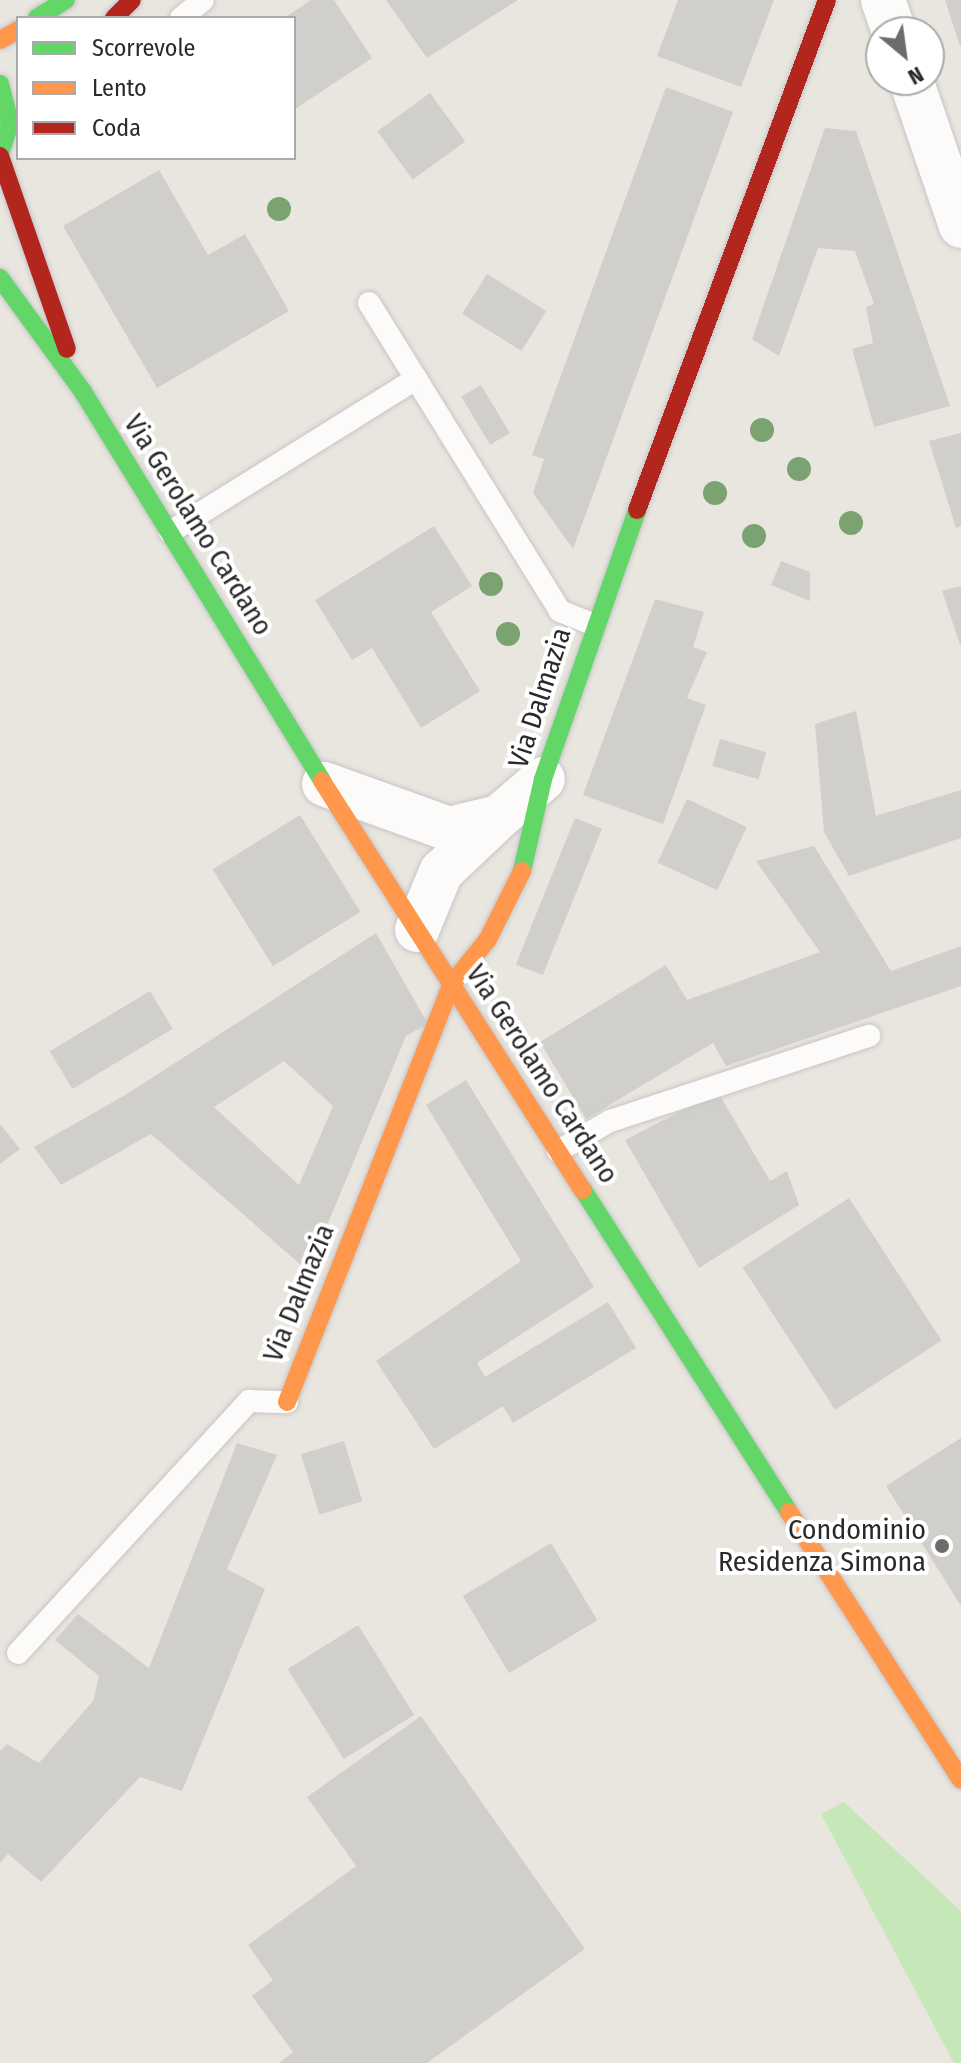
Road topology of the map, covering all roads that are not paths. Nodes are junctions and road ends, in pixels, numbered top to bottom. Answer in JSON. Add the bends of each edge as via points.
{"nodes":[{"id":1,"x":66,"y":0,"type":"edge"},
{"id":2,"x":132,"y":0,"type":"edge"},
{"id":3,"x":203,"y":0,"type":"edge"},
{"id":4,"x":827,"y":0,"type":"edge"},
{"id":5,"x":40,"y":16,"type":"edge"},
{"id":6,"x":116,"y":16,"type":"edge"},
{"id":7,"x":183,"y":16,"type":"edge"},
{"id":8,"x":0,"y":84,"type":"edge"},
{"id":9,"x":916,"y":96,"type":"edge"},
{"id":10,"x":14,"y":103,"type":"edge"},
{"id":11,"x":6,"y":145,"type":"edge"},
{"id":12,"x":961,"y":226,"type":"edge"},
{"id":13,"x":0,"y":278,"type":"edge"},
{"id":14,"x":369,"y":303,"type":"dead end"},
{"id":15,"x":416,"y":379,"type":"junction"},
{"id":16,"x":83,"y":392,"type":"junction"},
{"id":17,"x":170,"y":532,"type":"junction"},
{"id":18,"x":594,"y":625,"type":"junction"},
{"id":19,"x":543,"y":779,"type":"junction"},
{"id":20,"x":324,"y":784,"type":"junction"},
{"id":21,"x":499,"y":817,"type":"junction"},
{"id":22,"x":417,"y":930,"type":"junction"},
{"id":23,"x":451,"y":985,"type":"junction"},
{"id":24,"x":869,"y":1036,"type":"dead end"},
{"id":25,"x":558,"y":1151,"type":"junction"},
{"id":26,"x":287,"y":1402,"type":"joint"},
{"id":27,"x":18,"y":1653,"type":"dead end"},
{"id":28,"x":961,"y":1780,"type":"edge"}],
"edges":[{"from":1,"to":5,"type":"street"},
{"from":2,"to":6,"type":"street"},
{"from":3,"to":7,"type":"lane"},
{"from":4,"to":18,"type":"street","name":"Via Dalmazia"},
{"from":8,"to":10,"type":"street"},
{"from":9,"to":12,"type":"street"},
{"from":10,"to":11,"type":"street"},
{"from":11,"to":16,"type":"street","name":"Via Gerolamo Cardano"},
{"from":13,"to":16,"type":"street","name":"Via Gerolamo Cardano"},
{"from":14,"to":15,"type":"lane"},
{"from":15,"to":17,"type":"lane"},
{"from":15,"to":18,"type":"lane","via":[[560,611]]},
{"from":16,"to":17,"type":"street","name":"Via Gerolamo Cardano"},
{"from":17,"to":20,"type":"street","name":"Via Gerolamo Cardano"},
{"from":18,"to":19,"type":"street","name":"Via Dalmazia"},
{"from":19,"to":21,"type":"street"},
{"from":19,"to":23,"type":"street","name":"Via Dalmazia","via":[[525,864],[488,939]]},
{"from":20,"to":21,"type":"street","via":[[449,829]]},
{"from":20,"to":22,"type":"street","name":"Via Gerolamo Cardano"},
{"from":21,"to":22,"type":"street","via":[[441,872]]},
{"from":22,"to":23,"type":"street","name":"Via Gerolamo Cardano"},
{"from":23,"to":25,"type":"street","name":"Via Gerolamo Cardano"},
{"from":23,"to":26,"type":"street","name":"Via Dalmazia"},
{"from":24,"to":25,"type":"lane","via":[[610,1121]]},
{"from":25,"to":28,"type":"street","name":"Via Gerolamo Cardano"},
{"from":26,"to":27,"type":"lane","via":[[249,1401]]}]}
